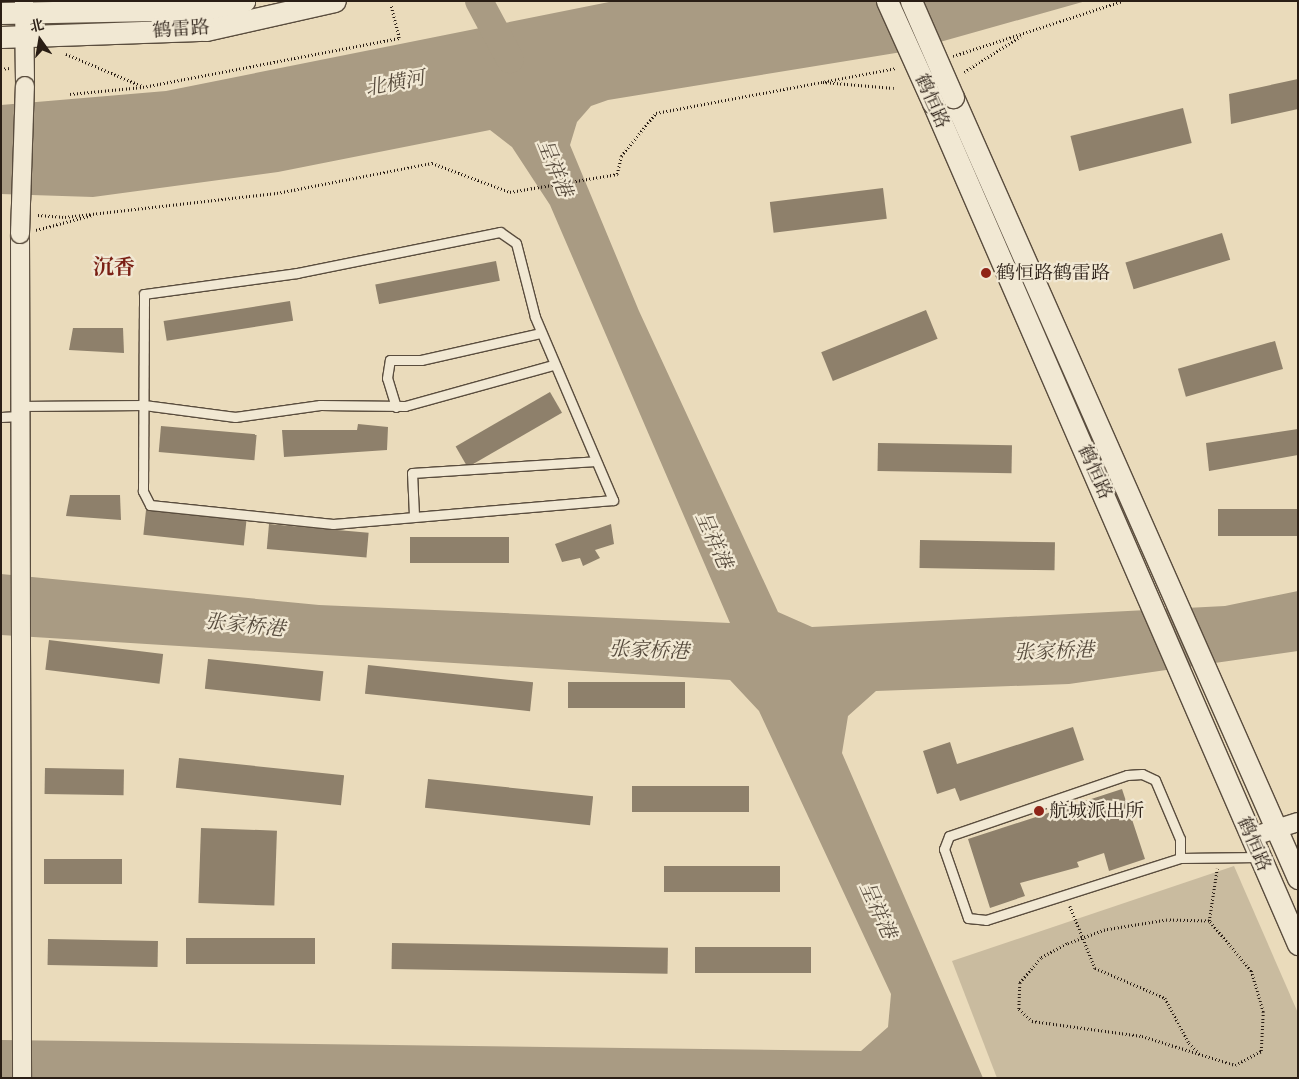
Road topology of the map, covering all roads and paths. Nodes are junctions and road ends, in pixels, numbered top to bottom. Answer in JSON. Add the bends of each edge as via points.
{"nodes":[{"id":1,"x":244,"y":1,"type":"edge"},
{"id":2,"x":335,"y":1,"type":"edge"},
{"id":3,"x":888,"y":1,"type":"edge"},
{"id":4,"x":911,"y":1,"type":"edge"},
{"id":5,"x":1122,"y":1,"type":"edge"},
{"id":6,"x":391,"y":6,"type":"dead end"},
{"id":7,"x":24,"y":7,"type":"edge"},
{"id":8,"x":1,"y":13,"type":"edge"},
{"id":9,"x":1025,"y":34,"type":"junction"},
{"id":10,"x":24,"y":36,"type":"junction"},
{"id":11,"x":1,"y":37,"type":"edge"},
{"id":12,"x":61,"y":52,"type":"dead end"},
{"id":13,"x":942,"y":58,"type":"dead end"},
{"id":14,"x":906,"y":66,"type":"dead end"},
{"id":15,"x":964,"y":72,"type":"dead end"},
{"id":16,"x":819,"y":82,"type":"junction"},
{"id":17,"x":143,"y":87,"type":"junction"},
{"id":18,"x":894,"y":88,"type":"dead end"},
{"id":19,"x":70,"y":94,"type":"dead end"},
{"id":20,"x":101,"y":213,"type":"junction"},
{"id":21,"x":28,"y":214,"type":"dead end"},
{"id":22,"x":20,"y":234,"type":"junction"},
{"id":23,"x":541,"y":332,"type":"junction"},
{"id":24,"x":553,"y":365,"type":"junction"},
{"id":25,"x":144,"y":405,"type":"junction"},
{"id":26,"x":396,"y":407,"type":"junction"},
{"id":27,"x":13,"y":413,"type":"edge"},
{"id":28,"x":596,"y":461,"type":"junction"},
{"id":29,"x":414,"y":515,"type":"junction"},
{"id":30,"x":1298,"y":822,"type":"edge"},
{"id":31,"x":1277,"y":828,"type":"junction"},
{"id":32,"x":1255,"y":847,"type":"junction"},
{"id":33,"x":1219,"y":857,"type":"junction"},
{"id":34,"x":1180,"y":858,"type":"junction"},
{"id":35,"x":1298,"y":878,"type":"edge"},
{"id":36,"x":1066,"y":895,"type":"junction"},
{"id":37,"x":1209,"y":921,"type":"junction"},
{"id":38,"x":1081,"y":938,"type":"junction"},
{"id":39,"x":1298,"y":944,"type":"edge"},
{"id":40,"x":1201,"y":1055,"type":"junction"},
{"id":41,"x":22,"y":1078,"type":"edge"}],
"edges":[{"from":1,"to":7,"type":"street","name":"鹤雷路","via":[[207,9]]},
{"from":2,"to":10,"type":"street","name":"鹤雷路","via":[[206,30]]},
{"from":3,"to":32,"type":"street","name":"鹤恒路","bridge":true,"via":[[1149,596]]},
{"from":4,"to":31,"type":"street","name":"鹤恒路","bridge":true},
{"from":5,"to":9,"type":"path"},
{"from":6,"to":17,"type":"path","via":[[399,38]]},
{"from":7,"to":8,"type":"street","name":"鹤雷路"},
{"from":7,"to":10,"type":"street"},
{"from":9,"to":13,"type":"path"},
{"from":9,"to":15,"type":"path"},
{"from":10,"to":11,"type":"street","name":"鹤雷路"},
{"from":10,"to":22,"type":"street","bridge":true},
{"from":12,"to":17,"type":"path"},
{"from":14,"to":16,"type":"path"},
{"from":16,"to":18,"type":"path"},
{"from":16,"to":20,"type":"path","via":[[656,113],[621,156],[617,174],[510,192],[432,163],[277,193]]},
{"from":17,"to":19,"type":"path"},
{"from":20,"to":21,"type":"path"},
{"from":20,"to":22,"type":"path"},
{"from":22,"to":27,"type":"street"},
{"from":23,"to":24,"type":"lane"},
{"from":23,"to":25,"type":"lane","via":[[516,243],[500,232],[297,273],[144,294]]},
{"from":23,"to":26,"type":"lane","via":[[421,360],[390,360],[387,378]]},
{"from":24,"to":26,"type":"lane"},
{"from":24,"to":28,"type":"lane"},
{"from":25,"to":26,"type":"lane","via":[[235,417],[320,405]]},
{"from":25,"to":27,"type":"lane"},
{"from":25,"to":29,"type":"lane","via":[[143,491],[150,505],[333,524],[376,523]]},
{"from":27,"to":41,"type":"street","via":[[18,555]]},
{"from":28,"to":29,"type":"lane","via":[[412,474]]},
{"from":28,"to":29,"type":"lane","via":[[613,500],[573,506]]},
{"from":30,"to":31,"type":"street"},
{"from":31,"to":32,"type":"street"},
{"from":31,"to":35,"type":"street","name":"鹤恒路"},
{"from":32,"to":33,"type":"lane"},
{"from":32,"to":39,"type":"street","name":"鹤恒路"},
{"from":33,"to":34,"type":"lane"},
{"from":33,"to":37,"type":"path"},
{"from":34,"to":36,"type":"lane"},
{"from":34,"to":36,"type":"lane","via":[[1180,839],[1155,780],[1142,774],[1127,775],[949,836],[944,849],[968,918],[986,920]]},
{"from":36,"to":38,"type":"path"},
{"from":37,"to":38,"type":"path","via":[[1167,920],[1105,930]]},
{"from":37,"to":40,"type":"path","via":[[1251,971],[1263,1012],[1261,1051],[1235,1065]]},
{"from":38,"to":40,"type":"path","via":[[1095,968],[1165,998],[1189,1043]]},
{"from":38,"to":40,"type":"path","via":[[1041,958],[1020,983],[1019,1009],[1025,1015],[1032,1021],[1142,1036]]}]}
